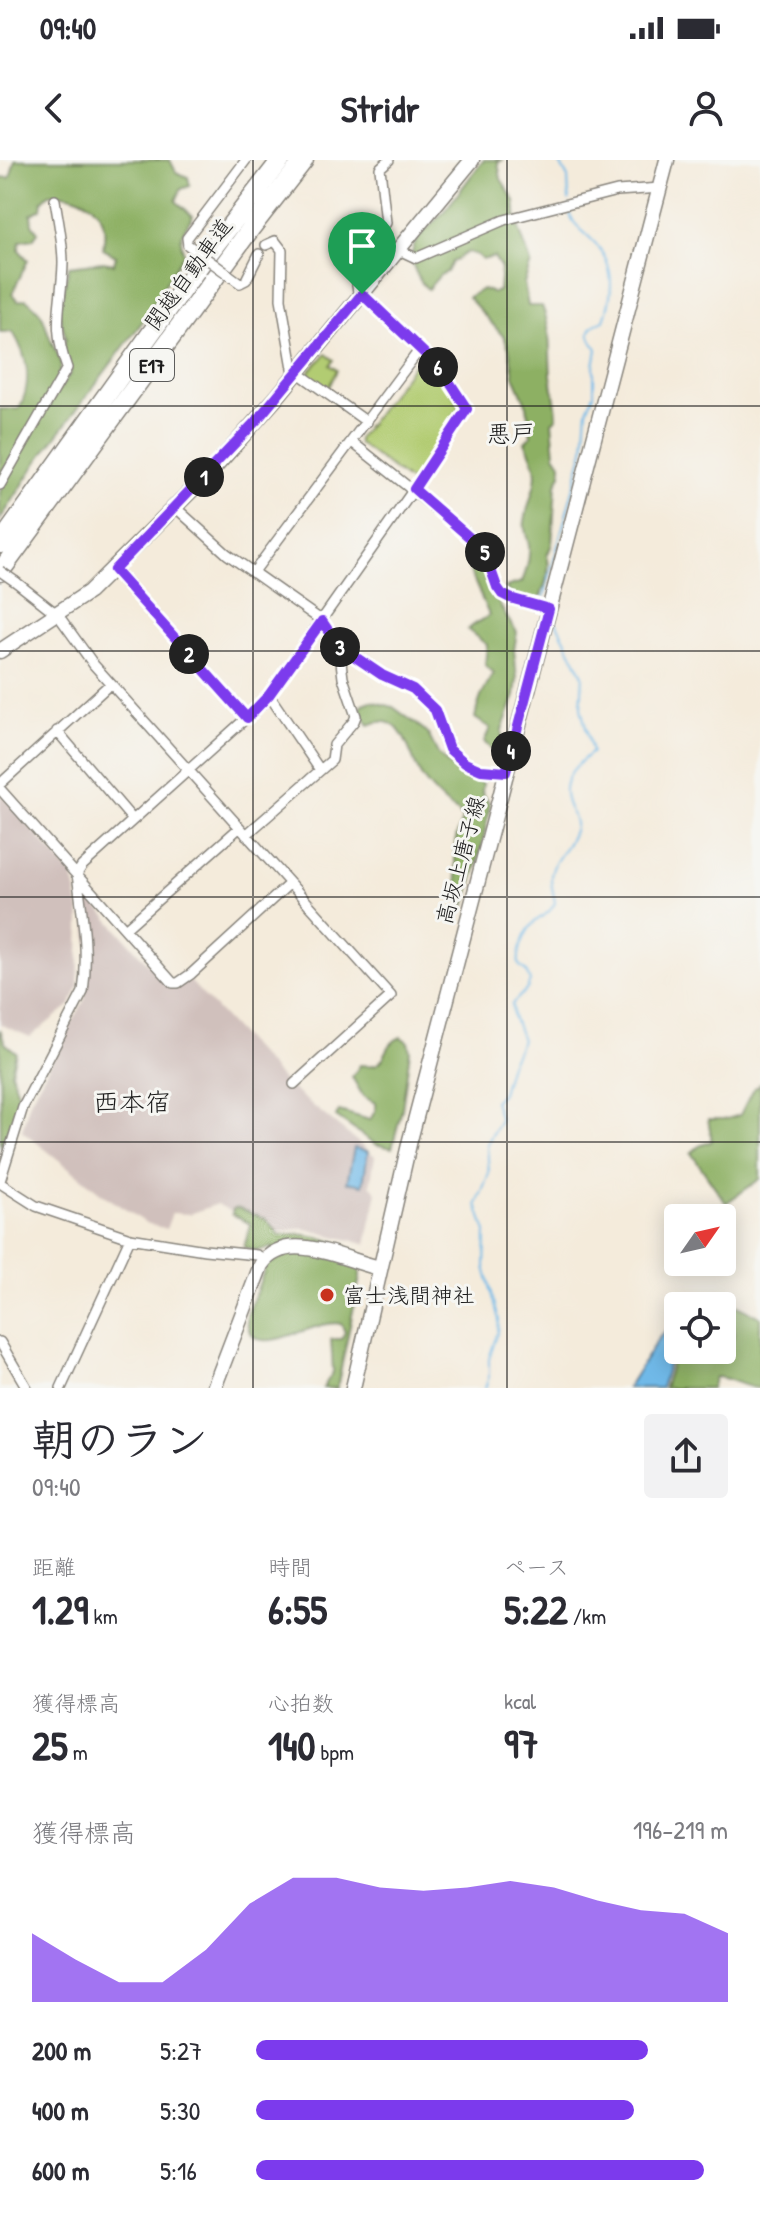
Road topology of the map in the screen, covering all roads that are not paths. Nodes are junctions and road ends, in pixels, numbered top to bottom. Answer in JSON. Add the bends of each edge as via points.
{"nodes":[{"id":1,"x":246,"y":160,"type":"edge"},
{"id":2,"x":281,"y":160,"type":"edge"},
{"id":3,"x":304,"y":160,"type":"edge"},
{"id":4,"x":389,"y":160,"type":"edge"},
{"id":5,"x":472,"y":160,"type":"edge"},
{"id":6,"x":667,"y":160,"type":"edge"},
{"id":7,"x":661,"y":188,"type":"junction"},
{"id":8,"x":55,"y":200,"type":"dead end"},
{"id":9,"x":266,"y":245,"type":"dead end"},
{"id":10,"x":399,"y":250,"type":"junction"},
{"id":11,"x":259,"y":254,"type":"dead end"},
{"id":12,"x":361,"y":296,"type":"junction"},
{"id":13,"x":420,"y":349,"type":"junction"},
{"id":14,"x":297,"y":372,"type":"junction"},
{"id":15,"x":367,"y":422,"type":"junction"},
{"id":16,"x":352,"y":442,"type":"junction"},
{"id":17,"x":0,"y":485,"type":"edge"},
{"id":18,"x":414,"y":489,"type":"junction"},
{"id":19,"x":175,"y":507,"type":"junction"},
{"id":20,"x":0,"y":544,"type":"edge"},
{"id":21,"x":114,"y":570,"type":"junction"},
{"id":22,"x":253,"y":573,"type":"junction"},
{"id":23,"x":5,"y":575,"type":"edge"},
{"id":24,"x":549,"y":609,"type":"junction"},
{"id":25,"x":58,"y":615,"type":"junction"},
{"id":26,"x":322,"y":621,"type":"junction"},
{"id":27,"x":339,"y":646,"type":"junction"},
{"id":28,"x":0,"y":651,"type":"edge"},
{"id":29,"x":110,"y":684,"type":"junction"},
{"id":30,"x":269,"y":695,"type":"junction"},
{"id":31,"x":247,"y":718,"type":"junction"},
{"id":32,"x":57,"y":731,"type":"junction"},
{"id":33,"x":188,"y":769,"type":"junction"},
{"id":34,"x":320,"y":770,"type":"junction"},
{"id":35,"x":506,"y":772,"type":"junction"},
{"id":36,"x":0,"y":786,"type":"edge"},
{"id":37,"x":133,"y":820,"type":"junction"},
{"id":38,"x":243,"y":832,"type":"junction"},
{"id":39,"x":77,"y":874,"type":"junction"},
{"id":40,"x":289,"y":884,"type":"junction"},
{"id":41,"x":125,"y":929,"type":"junction"},
{"id":42,"x":294,"y":1084,"type":"dead end"},
{"id":43,"x":0,"y":1182,"type":"edge"},
{"id":44,"x":130,"y":1238,"type":"junction"},
{"id":45,"x":265,"y":1259,"type":"junction"},
{"id":46,"x":380,"y":1268,"type":"junction"},
{"id":47,"x":0,"y":1342,"type":"edge"},
{"id":48,"x":27,"y":1388,"type":"edge"},
{"id":49,"x":61,"y":1388,"type":"edge"},
{"id":50,"x":214,"y":1388,"type":"edge"},
{"id":51,"x":353,"y":1388,"type":"edge"}],
"edges":[{"from":1,"to":11,"type":"street","bridge":true,"via":[[187,238],[188,245],[240,283]]},
{"from":2,"to":20,"type":"highway","name":"関越自動車道","number":"E17"},
{"from":3,"to":23,"type":"highway","name":"関越自動車道","number":"E17"},
{"from":4,"to":12,"type":"street","via":[[380,168],[386,223],[367,248],[357,276]]},
{"from":5,"to":10,"type":"main road"},
{"from":6,"to":7,"type":"main road","name":"高坂上唐子線"},
{"from":7,"to":10,"type":"street","via":[[617,191],[504,220],[416,258]]},
{"from":7,"to":24,"type":"main road","name":"高坂上唐子線"},
{"from":8,"to":17,"type":"street","via":[[63,264],[59,345],[67,368]]},
{"from":9,"to":14,"type":"street","via":[[275,241],[282,250],[281,299]]},
{"from":10,"to":12,"type":"main road"},
{"from":12,"to":13,"type":"street"},
{"from":12,"to":14,"type":"main road"},
{"from":13,"to":15,"type":"street"},
{"from":13,"to":18,"type":"street","via":[[441,369],[467,409]]},
{"from":14,"to":15,"type":"street"},
{"from":14,"to":19,"type":"main road"},
{"from":15,"to":16,"type":"street"},
{"from":16,"to":18,"type":"street"},
{"from":16,"to":22,"type":"street"},
{"from":18,"to":24,"type":"street","via":[[484,550],[502,594]]},
{"from":18,"to":26,"type":"street"},
{"from":19,"to":21,"type":"main road"},
{"from":19,"to":22,"type":"street"},
{"from":21,"to":25,"type":"main road"},
{"from":21,"to":31,"type":"street"},
{"from":22,"to":26,"type":"street"},
{"from":23,"to":25,"type":"street"},
{"from":24,"to":35,"type":"main road","name":"高坂上唐子線"},
{"from":25,"to":28,"type":"main road"},
{"from":25,"to":29,"type":"street"},
{"from":26,"to":27,"type":"street"},
{"from":26,"to":30,"type":"street"},
{"from":27,"to":34,"type":"street","via":[[356,716],[334,745],[332,760]]},
{"from":27,"to":35,"type":"street","via":[[420,695],[438,715],[449,749],[465,763]]},
{"from":29,"to":32,"type":"street"},
{"from":29,"to":33,"type":"street"},
{"from":30,"to":31,"type":"street"},
{"from":30,"to":34,"type":"street"},
{"from":31,"to":33,"type":"street"},
{"from":32,"to":36,"type":"street"},
{"from":32,"to":37,"type":"street"},
{"from":33,"to":37,"type":"street"},
{"from":33,"to":38,"type":"street"},
{"from":34,"to":38,"type":"street"},
{"from":35,"to":46,"type":"main road","name":"高坂上唐子線"},
{"from":36,"to":39,"type":"street"},
{"from":37,"to":39,"type":"street"},
{"from":38,"to":40,"type":"street"},
{"from":38,"to":41,"type":"street"},
{"from":39,"to":41,"type":"street"},
{"from":39,"to":43,"type":"street","via":[[85,932],[83,992],[23,1107]]},
{"from":40,"to":41,"type":"street","via":[[178,983]]},
{"from":40,"to":42,"type":"street","via":[[391,996]]},
{"from":43,"to":44,"type":"street","via":[[36,1206]]},
{"from":44,"to":45,"type":"street"},
{"from":44,"to":49,"type":"street"},
{"from":45,"to":46,"type":"main road","via":[[297,1246]]},
{"from":45,"to":50,"type":"main road"},
{"from":46,"to":51,"type":"main road","name":"高坂上唐子線"},
{"from":47,"to":48,"type":"street"}]}
